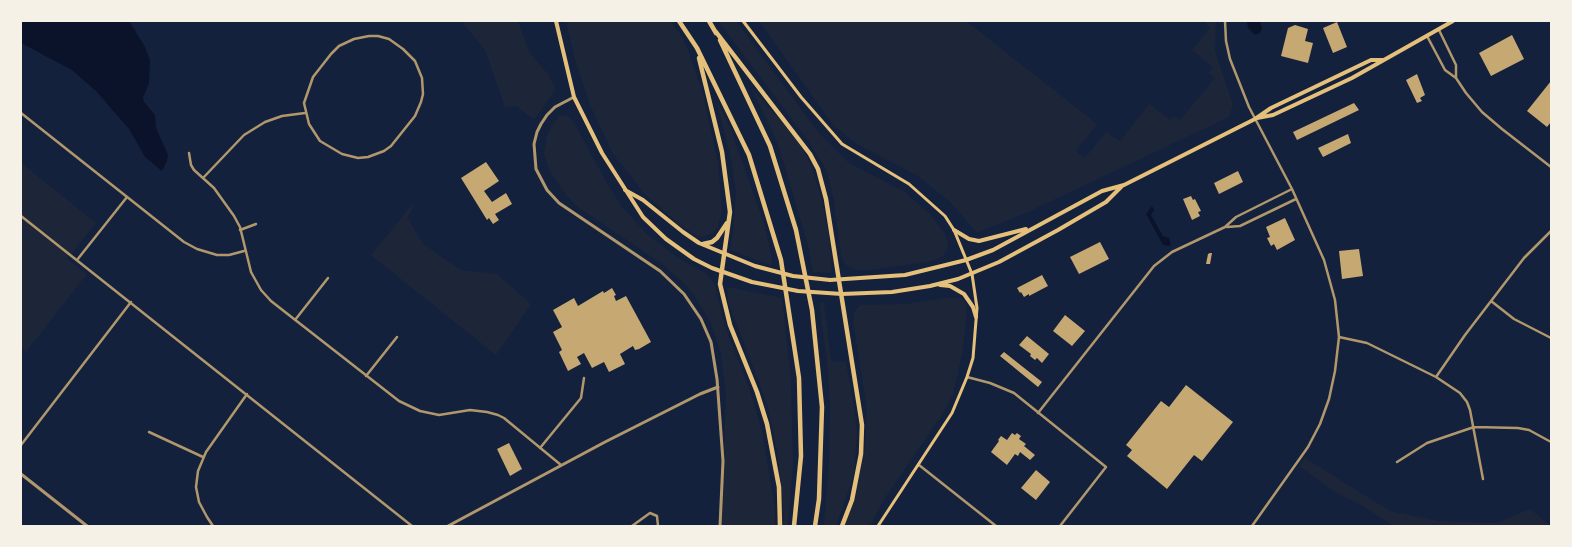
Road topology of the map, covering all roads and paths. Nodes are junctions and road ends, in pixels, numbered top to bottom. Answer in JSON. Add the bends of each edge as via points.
{"nodes":[{"id":1,"x":556,"y":21,"type":"edge"},
{"id":2,"x":680,"y":21,"type":"edge"},
{"id":3,"x":709,"y":21,"type":"edge"},
{"id":4,"x":743,"y":21,"type":"edge"},
{"id":5,"x":1225,"y":21,"type":"edge"},
{"id":6,"x":1453,"y":21,"type":"edge"},
{"id":7,"x":1439,"y":30,"type":"junction"},
{"id":8,"x":716,"y":32,"type":"junction"},
{"id":9,"x":1427,"y":36,"type":"junction"},
{"id":10,"x":697,"y":48,"type":"junction"},
{"id":11,"x":1383,"y":60,"type":"junction"},
{"id":12,"x":1456,"y":78,"type":"junction"},
{"id":13,"x":574,"y":97,"type":"junction"},
{"id":14,"x":21,"y":113,"type":"edge"},
{"id":15,"x":305,"y":113,"type":"junction"},
{"id":16,"x":1254,"y":119,"type":"junction"},
{"id":17,"x":189,"y":153,"type":"dead end"},
{"id":18,"x":1551,"y":167,"type":"edge"},
{"id":19,"x":203,"y":178,"type":"junction"},
{"id":20,"x":1124,"y":184,"type":"junction"},
{"id":21,"x":1292,"y":189,"type":"junction"},
{"id":22,"x":624,"y":190,"type":"junction"},
{"id":23,"x":127,"y":197,"type":"junction"},
{"id":24,"x":1296,"y":199,"type":"junction"},
{"id":25,"x":21,"y":216,"type":"edge"},
{"id":26,"x":729,"y":220,"type":"junction"},
{"id":27,"x":256,"y":224,"type":"dead end"},
{"id":28,"x":1033,"y":227,"type":"junction"},
{"id":29,"x":1225,"y":227,"type":"junction"},
{"id":30,"x":240,"y":230,"type":"junction"},
{"id":31,"x":954,"y":230,"type":"junction"},
{"id":32,"x":1551,"y":231,"type":"edge"},
{"id":33,"x":702,"y":244,"type":"junction"},
{"id":34,"x":244,"y":250,"type":"junction"},
{"id":35,"x":723,"y":254,"type":"junction"},
{"id":36,"x":77,"y":260,"type":"junction"},
{"id":37,"x":966,"y":260,"type":"junction"},
{"id":38,"x":721,"y":271,"type":"junction"},
{"id":39,"x":972,"y":274,"type":"junction"},
{"id":40,"x":328,"y":278,"type":"dead end"},
{"id":41,"x":838,"y":280,"type":"junction"},
{"id":42,"x":935,"y":285,"type":"junction"},
{"id":43,"x":842,"y":294,"type":"junction"},
{"id":44,"x":1491,"y":301,"type":"junction"},
{"id":45,"x":131,"y":302,"type":"junction"},
{"id":46,"x":976,"y":317,"type":"junction"},
{"id":47,"x":295,"y":320,"type":"junction"},
{"id":48,"x":396,"y":337,"type":"dead end"},
{"id":49,"x":1339,"y":337,"type":"junction"},
{"id":50,"x":1551,"y":338,"type":"edge"},
{"id":51,"x":366,"y":376,"type":"junction"},
{"id":52,"x":967,"y":377,"type":"junction"},
{"id":53,"x":1436,"y":377,"type":"junction"},
{"id":54,"x":584,"y":378,"type":"dead end"},
{"id":55,"x":718,"y":387,"type":"junction"},
{"id":56,"x":247,"y":394,"type":"junction"},
{"id":57,"x":1038,"y":413,"type":"junction"},
{"id":58,"x":1474,"y":427,"type":"junction"},
{"id":59,"x":149,"y":432,"type":"dead end"},
{"id":60,"x":1551,"y":442,"type":"edge"},
{"id":61,"x":21,"y":445,"type":"edge"},
{"id":62,"x":540,"y":448,"type":"junction"},
{"id":63,"x":203,"y":457,"type":"junction"},
{"id":64,"x":1397,"y":462,"type":"dead end"},
{"id":65,"x":919,"y":465,"type":"junction"},
{"id":66,"x":562,"y":466,"type":"junction"},
{"id":67,"x":21,"y":474,"type":"edge"},
{"id":68,"x":1483,"y":479,"type":"dead end"},
{"id":69,"x":86,"y":526,"type":"edge"},
{"id":70,"x":213,"y":526,"type":"edge"},
{"id":71,"x":412,"y":526,"type":"edge"},
{"id":72,"x":448,"y":526,"type":"edge"},
{"id":73,"x":632,"y":526,"type":"edge"},
{"id":74,"x":658,"y":526,"type":"edge"},
{"id":75,"x":720,"y":526,"type":"edge"},
{"id":76,"x":780,"y":526,"type":"edge"},
{"id":77,"x":794,"y":526,"type":"edge"},
{"id":78,"x":815,"y":526,"type":"edge"},
{"id":79,"x":842,"y":526,"type":"edge"},
{"id":80,"x":878,"y":526,"type":"edge"},
{"id":81,"x":996,"y":526,"type":"edge"},
{"id":82,"x":1060,"y":526,"type":"edge"},
{"id":83,"x":1252,"y":526,"type":"edge"}],
"edges":[{"from":1,"to":13,"type":"main road"},
{"from":2,"to":10,"type":"highway"},
{"from":3,"to":8,"type":"highway"},
{"from":4,"to":31,"type":"main road","via":[[842,144],[909,184],[945,216]]},
{"from":5,"to":16,"type":"street","via":[[1230,59]]},
{"from":6,"to":7,"type":"main road"},
{"from":7,"to":9,"type":"main road"},
{"from":7,"to":12,"type":"street","via":[[1456,66]]},
{"from":8,"to":41,"type":"highway","via":[[810,154],[818,169],[826,198]]},
{"from":8,"to":78,"type":"highway","via":[[770,146],[796,230],[812,310],[822,407]]},
{"from":9,"to":11,"type":"main road"},
{"from":9,"to":12,"type":"street","via":[[1445,70]]},
{"from":10,"to":26,"type":"highway","via":[[722,152]]},
{"from":10,"to":77,"type":"highway","via":[[749,155],[781,260],[799,378],[801,456]]},
{"from":11,"to":16,"type":"main road","via":[[1273,115]]},
{"from":11,"to":16,"type":"main road","via":[[1371,60]]},
{"from":12,"to":18,"type":"street","via":[[1482,112]]},
{"from":13,"to":22,"type":"main road"},
{"from":13,"to":55,"type":"street","via":[[547,115],[537,132],[534,157],[541,180],[559,203],[660,271],[684,294],[707,330]]},
{"from":14,"to":23,"type":"street"},
{"from":15,"to":15,"type":"street","via":[[320,141],[342,154],[358,158],[384,151],[418,110],[423,94],[420,69],[403,49],[389,39],[378,36],[354,39],[340,46],[313,77],[304,103]]},
{"from":15,"to":19,"type":"street","via":[[265,122],[244,135]]},
{"from":16,"to":20,"type":"main road"},
{"from":16,"to":21,"type":"street"},
{"from":17,"to":19,"type":"street","via":[[191,165]]},
{"from":19,"to":30,"type":"street","via":[[234,216]]},
{"from":20,"to":28,"type":"main road","via":[[1102,191]]},
{"from":20,"to":39,"type":"main road","via":[[1106,202]]},
{"from":21,"to":24,"type":"street"},
{"from":21,"to":29,"type":"street","via":[[1236,217]]},
{"from":22,"to":33,"type":"main road","via":[[643,200]]},
{"from":22,"to":38,"type":"main road","via":[[643,217],[666,239]]},
{"from":23,"to":34,"type":"street","via":[[178,238],[198,249],[217,255]]},
{"from":23,"to":36,"type":"street"},
{"from":24,"to":29,"type":"street","via":[[1240,226]]},
{"from":24,"to":49,"type":"street","via":[[1332,284]]},
{"from":25,"to":36,"type":"street"},
{"from":26,"to":33,"type":"highway","via":[[717,238]]},
{"from":26,"to":35,"type":"highway"},
{"from":27,"to":30,"type":"street"},
{"from":28,"to":31,"type":"main road","via":[[979,241]]},
{"from":28,"to":37,"type":"main road","via":[[993,250]]},
{"from":29,"to":57,"type":"street","via":[[1172,252],[1154,266]]},
{"from":30,"to":34,"type":"street"},
{"from":31,"to":37,"type":"main road"},
{"from":32,"to":44,"type":"street","via":[[1524,258]]},
{"from":33,"to":35,"type":"main road"},
{"from":34,"to":47,"type":"street","via":[[261,290]]},
{"from":35,"to":38,"type":"highway"},
{"from":35,"to":41,"type":"main road","via":[[793,276]]},
{"from":36,"to":45,"type":"street"},
{"from":37,"to":39,"type":"main road"},
{"from":37,"to":41,"type":"main road","via":[[905,275]]},
{"from":38,"to":43,"type":"main road","via":[[772,286]]},
{"from":38,"to":76,"type":"highway","via":[[720,284],[730,326],[767,424],[779,487]]},
{"from":39,"to":42,"type":"main road"},
{"from":39,"to":46,"type":"main road"},
{"from":40,"to":47,"type":"street"},
{"from":41,"to":43,"type":"highway"},
{"from":42,"to":43,"type":"main road","via":[[892,292]]},
{"from":42,"to":46,"type":"main road","via":[[950,286],[964,294]]},
{"from":43,"to":79,"type":"highway","via":[[862,425],[861,454],[852,500]]},
{"from":44,"to":50,"type":"street","via":[[1514,319]]},
{"from":44,"to":53,"type":"street"},
{"from":45,"to":56,"type":"street"},
{"from":45,"to":61,"type":"street"},
{"from":46,"to":52,"type":"main road","via":[[973,358]]},
{"from":47,"to":51,"type":"street"},
{"from":48,"to":51,"type":"street"},
{"from":49,"to":53,"type":"street","via":[[1367,343]]},
{"from":49,"to":83,"type":"street","via":[[1329,399],[1320,424],[1308,447]]},
{"from":51,"to":62,"type":"street","via":[[420,411],[439,415],[477,410],[498,415]]},
{"from":52,"to":57,"type":"street","via":[[1004,388]]},
{"from":52,"to":65,"type":"main road","via":[[952,413]]},
{"from":53,"to":58,"type":"street","via":[[1460,393],[1467,402]]},
{"from":54,"to":62,"type":"street","via":[[581,398]]},
{"from":55,"to":66,"type":"street"},
{"from":55,"to":75,"type":"street","via":[[723,461]]},
{"from":56,"to":63,"type":"street"},
{"from":56,"to":71,"type":"street"},
{"from":57,"to":82,"type":"street","via":[[1106,467]]},
{"from":58,"to":60,"type":"street","via":[[1529,430]]},
{"from":58,"to":64,"type":"street","via":[[1427,443]]},
{"from":58,"to":68,"type":"street"},
{"from":59,"to":63,"type":"street"},
{"from":62,"to":66,"type":"street"},
{"from":63,"to":70,"type":"street","via":[[196,479],[197,494]]},
{"from":65,"to":80,"type":"main road"},
{"from":65,"to":81,"type":"street"},
{"from":66,"to":72,"type":"street"},
{"from":67,"to":69,"type":"street"},
{"from":73,"to":74,"type":"street","via":[[650,512],[657,516]]}]}
